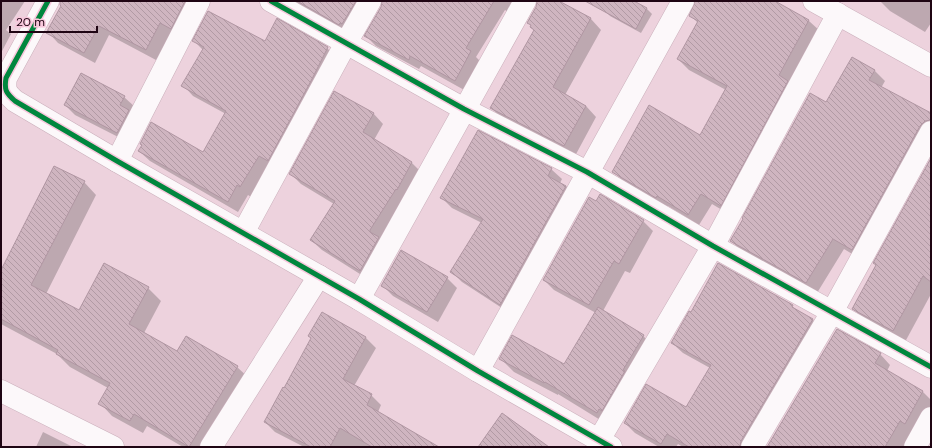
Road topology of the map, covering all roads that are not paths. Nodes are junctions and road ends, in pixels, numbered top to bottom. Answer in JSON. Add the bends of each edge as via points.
{"nodes":[{"id":1,"x":48,"y":1,"type":"edge"},
{"id":2,"x":199,"y":1,"type":"edge"},
{"id":3,"x":271,"y":1,"type":"edge"},
{"id":4,"x":370,"y":1,"type":"edge"},
{"id":5,"x":525,"y":1,"type":"edge"},
{"id":6,"x":683,"y":1,"type":"edge"},
{"id":7,"x":814,"y":1,"type":"edge"},
{"id":8,"x":838,"y":14,"type":"junction"},
{"id":9,"x":346,"y":43,"type":"junction"},
{"id":10,"x":929,"y":61,"type":"edge"},
{"id":11,"x":464,"y":109,"type":"junction"},
{"id":12,"x":931,"y":132,"type":"edge"},
{"id":13,"x":117,"y":162,"type":"junction"},
{"id":14,"x":587,"y":172,"type":"junction"},
{"id":15,"x":243,"y":233,"type":"junction"},
{"id":16,"x":713,"y":246,"type":"junction"},
{"id":17,"x":319,"y":276,"type":"junction"},
{"id":18,"x":358,"y":299,"type":"junction"},
{"id":19,"x":832,"y":312,"type":"junction"},
{"id":20,"x":931,"y":367,"type":"edge"},
{"id":21,"x":478,"y":371,"type":"junction"},
{"id":22,"x":1,"y":391,"type":"edge"},
{"id":23,"x":931,"y":418,"type":"edge"},
{"id":24,"x":605,"y":444,"type":"edge"},
{"id":25,"x":113,"y":447,"type":"edge"},
{"id":26,"x":211,"y":447,"type":"edge"},
{"id":27,"x":752,"y":447,"type":"edge"},
{"id":28,"x":915,"y":447,"type":"edge"}],
"edges":[{"from":1,"to":13,"type":"street","via":[[6,78],[7,94]]},
{"from":2,"to":13,"type":"street"},
{"from":3,"to":9,"type":"street"},
{"from":4,"to":9,"type":"street"},
{"from":5,"to":11,"type":"street"},
{"from":6,"to":14,"type":"street"},
{"from":7,"to":8,"type":"street"},
{"from":8,"to":10,"type":"street"},
{"from":8,"to":16,"type":"street"},
{"from":9,"to":11,"type":"street"},
{"from":9,"to":15,"type":"street"},
{"from":11,"to":14,"type":"street"},
{"from":11,"to":18,"type":"street"},
{"from":12,"to":19,"type":"street"},
{"from":13,"to":15,"type":"street"},
{"from":14,"to":16,"type":"street"},
{"from":14,"to":21,"type":"street"},
{"from":15,"to":17,"type":"street"},
{"from":16,"to":19,"type":"street"},
{"from":16,"to":24,"type":"street"},
{"from":17,"to":18,"type":"street"},
{"from":17,"to":26,"type":"street"},
{"from":18,"to":21,"type":"street"},
{"from":19,"to":20,"type":"street"},
{"from":19,"to":27,"type":"street"},
{"from":21,"to":24,"type":"street"},
{"from":22,"to":25,"type":"street"},
{"from":23,"to":28,"type":"street"}]}
